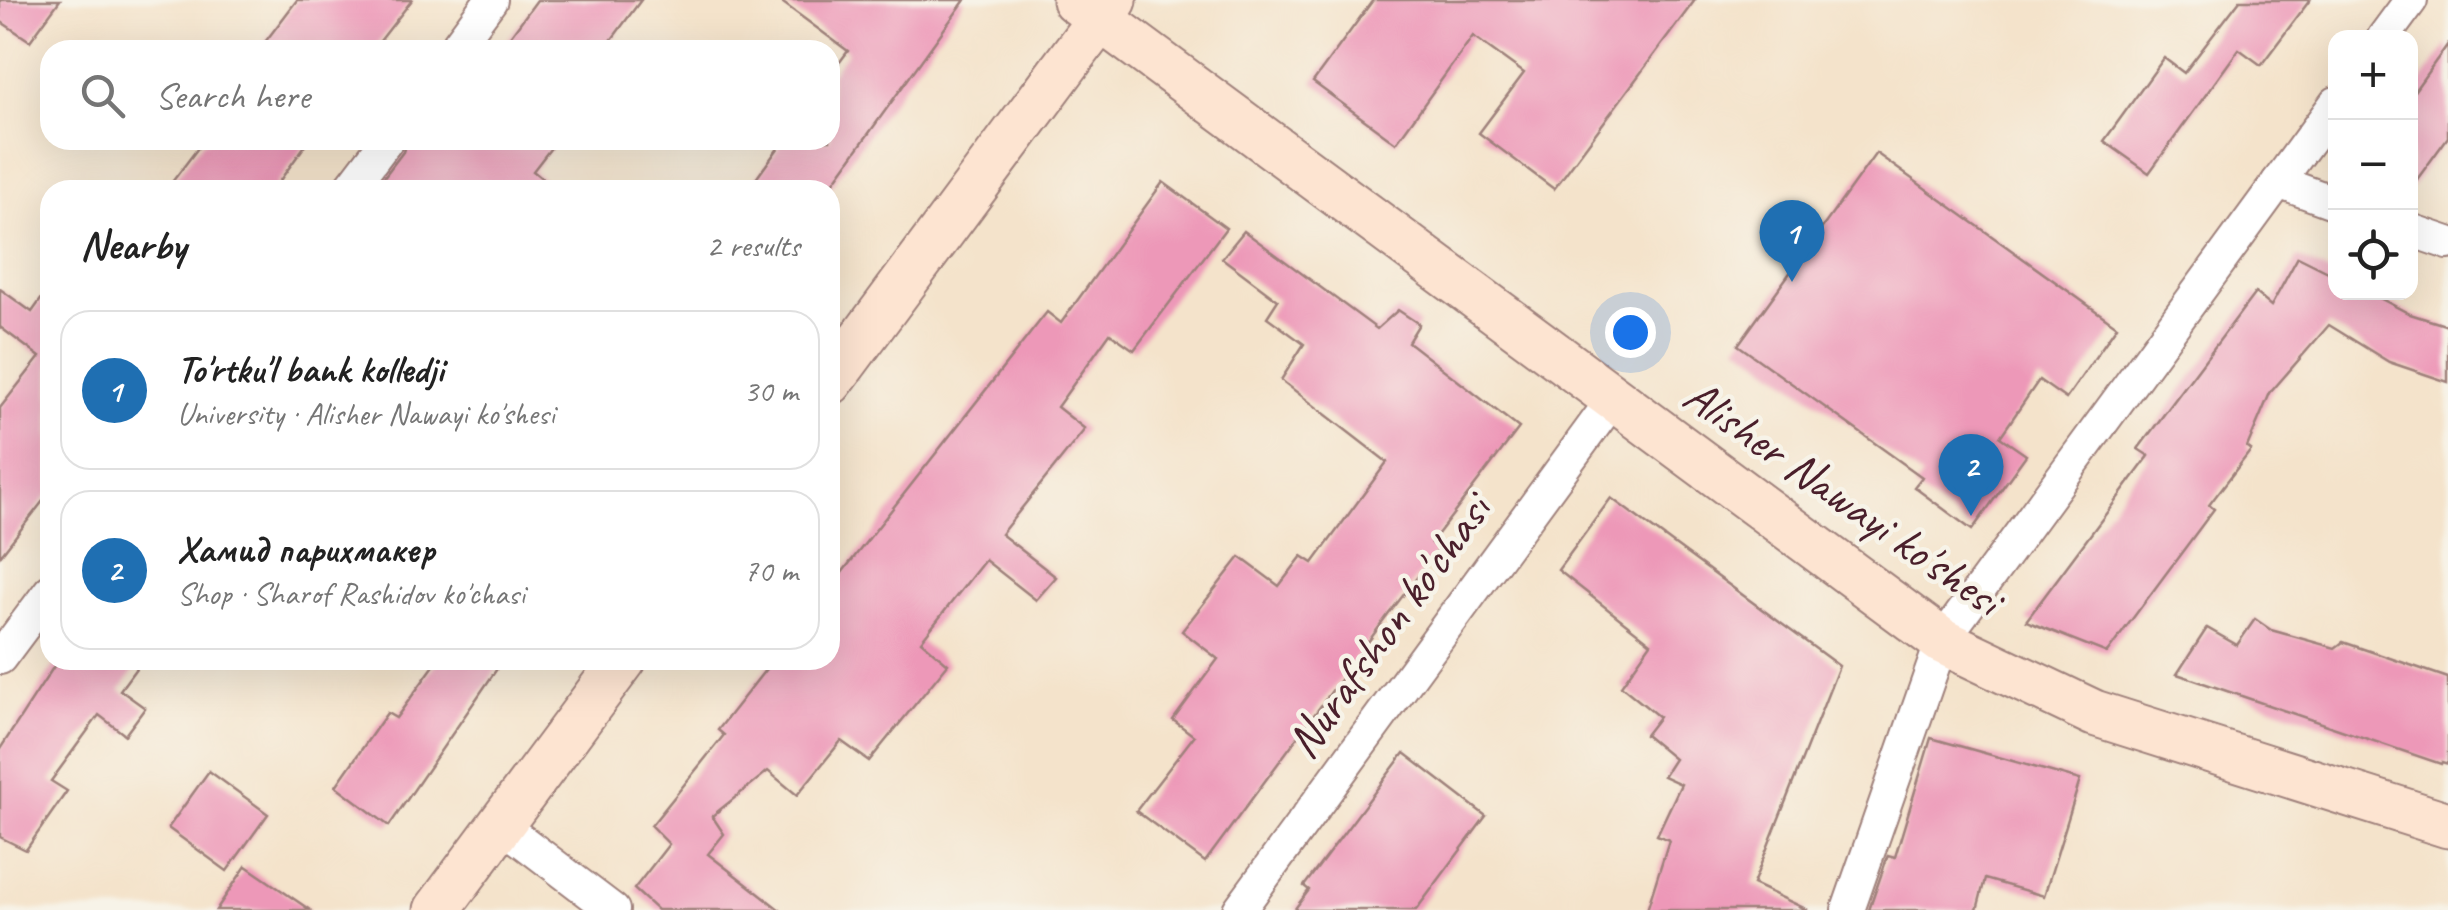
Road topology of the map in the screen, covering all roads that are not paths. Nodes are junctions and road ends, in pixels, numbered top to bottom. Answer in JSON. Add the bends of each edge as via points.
{"nodes":[{"id":1,"x":491,"y":0,"type":"edge"},
{"id":2,"x":2411,"y":0,"type":"edge"},
{"id":3,"x":1097,"y":6,"type":"edge"},
{"id":4,"x":2389,"y":30,"type":"edge"},
{"id":5,"x":461,"y":40,"type":"edge"},
{"id":6,"x":2328,"y":114,"type":"edge"},
{"id":7,"x":380,"y":150,"type":"edge"},
{"id":8,"x":357,"y":180,"type":"edge"},
{"id":9,"x":2278,"y":182,"type":"junction"},
{"id":10,"x":2328,"y":200,"type":"edge"},
{"id":11,"x":2418,"y":233,"type":"edge"},
{"id":12,"x":2448,"y":243,"type":"edge"},
{"id":13,"x":840,"y":368,"type":"edge"},
{"id":14,"x":1614,"y":398,"type":"junction"},
{"id":15,"x":40,"y":604,"type":"edge"},
{"id":16,"x":1942,"y":640,"type":"junction"},
{"id":17,"x":0,"y":658,"type":"edge"},
{"id":18,"x":616,"y":670,"type":"edge"},
{"id":19,"x":2448,"y":824,"type":"edge"},
{"id":20,"x":500,"y":825,"type":"junction"},
{"id":21,"x":437,"y":910,"type":"edge"},
{"id":22,"x":614,"y":910,"type":"edge"},
{"id":23,"x":1240,"y":910,"type":"edge"},
{"id":24,"x":1848,"y":910,"type":"edge"}],
"edges":[{"from":1,"to":5,"type":"street"},
{"from":2,"to":4,"type":"street"},
{"from":3,"to":13,"type":"street"},
{"from":3,"to":14,"type":"street","name":"Alisher Nawayi ko'shesi"},
{"from":6,"to":9,"type":"street"},
{"from":7,"to":8,"type":"street"},
{"from":9,"to":10,"type":"street"},
{"from":9,"to":16,"type":"street"},
{"from":11,"to":12,"type":"street"},
{"from":14,"to":16,"type":"street","name":"Alisher Nawayi ko'shesi"},
{"from":14,"to":23,"type":"street","name":"Nurafshon ko'chasi"},
{"from":15,"to":17,"type":"street"},
{"from":16,"to":19,"type":"street","name":"Alisher Nawayi ko'shesi","via":[[2094,713]]},
{"from":16,"to":24,"type":"street"},
{"from":18,"to":20,"type":"street"},
{"from":20,"to":21,"type":"street"},
{"from":20,"to":22,"type":"street"}]}
